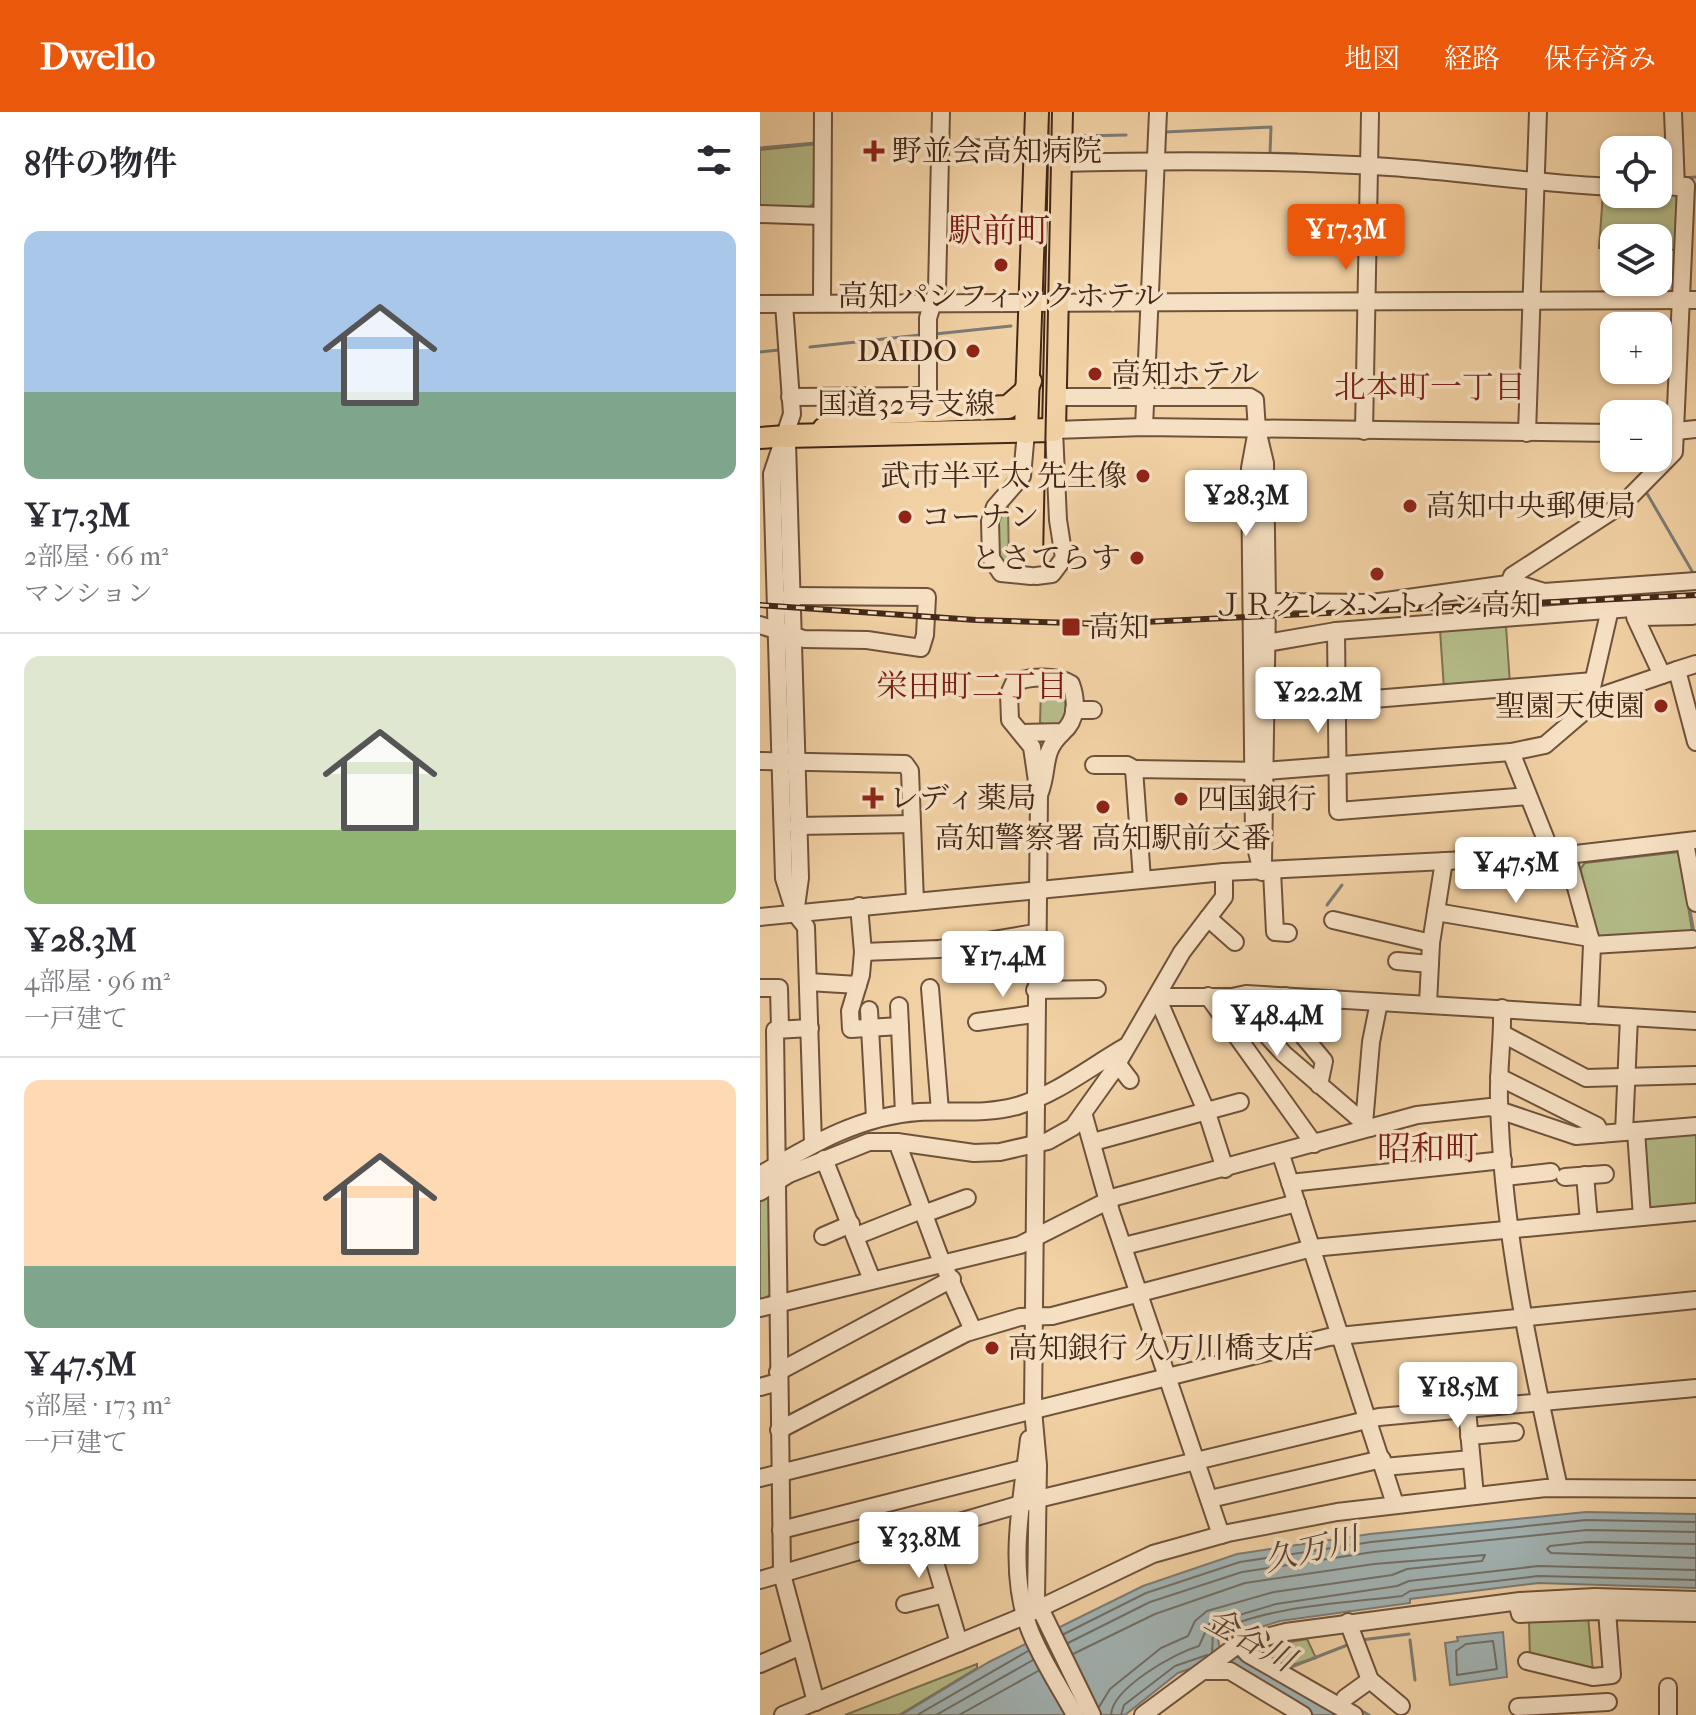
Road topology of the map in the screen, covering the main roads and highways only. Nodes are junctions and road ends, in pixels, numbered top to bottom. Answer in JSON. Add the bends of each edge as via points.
{"nodes":[{"id":1,"x":1037,"y":112,"type":"edge"},
{"id":2,"x":1061,"y":112,"type":"edge"},
{"id":3,"x":1043,"y":301,"type":"junction"},
{"id":4,"x":1030,"y":380,"type":"junction"},
{"id":5,"x":1026,"y":432,"type":"junction"},
{"id":6,"x":816,"y":433,"type":"junction"},
{"id":7,"x":786,"y":436,"type":"joint"},
{"id":8,"x":760,"y":438,"type":"edge"}],
"edges":[{"from":1,"to":3,"type":"highway","name":"国道32号支線"},
{"from":2,"to":3,"type":"highway","name":"国道32号支線"},
{"from":3,"to":4,"type":"highway","name":"国道32号支線"},
{"from":3,"to":5,"type":"highway","name":"国道32号支線","via":[[1054,430]]},
{"from":4,"to":5,"type":"highway","name":"国道32号支線"},
{"from":4,"to":6,"type":"highway","via":[[1008,407],[928,403],[864,413]]},
{"from":5,"to":6,"type":"highway","name":"国道32号支線"},
{"from":6,"to":7,"type":"highway","name":"国道32号支線"},
{"from":7,"to":8,"type":"main road"}]}
